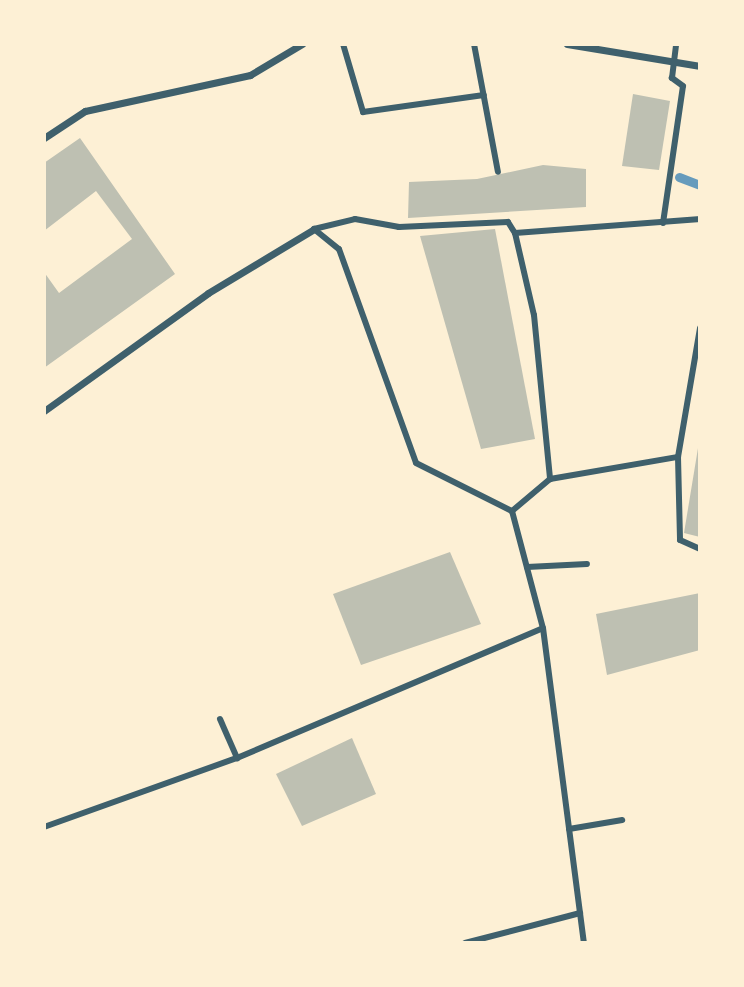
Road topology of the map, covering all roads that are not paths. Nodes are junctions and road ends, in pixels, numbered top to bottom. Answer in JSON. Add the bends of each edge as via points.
{"nodes":[{"id":1,"x":302,"y":44,"type":"edge"},
{"id":2,"x":343,"y":44,"type":"edge"},
{"id":3,"x":474,"y":44,"type":"edge"},
{"id":4,"x":567,"y":44,"type":"edge"},
{"id":5,"x":676,"y":44,"type":"edge"},
{"id":6,"x":675,"y":61,"type":"junction"},
{"id":7,"x":700,"y":66,"type":"edge"},
{"id":8,"x":484,"y":96,"type":"junction"},
{"id":9,"x":44,"y":138,"type":"edge"},
{"id":10,"x":498,"y":172,"type":"dead end"},
{"id":11,"x":700,"y":219,"type":"edge"},
{"id":12,"x":663,"y":223,"type":"junction"},
{"id":13,"x":314,"y":229,"type":"junction"},
{"id":14,"x":515,"y":233,"type":"junction"},
{"id":15,"x":700,"y":328,"type":"edge"},
{"id":16,"x":44,"y":411,"type":"edge"},
{"id":17,"x":678,"y":457,"type":"junction"},
{"id":18,"x":550,"y":479,"type":"junction"},
{"id":19,"x":512,"y":510,"type":"junction"},
{"id":20,"x":700,"y":549,"type":"edge"},
{"id":21,"x":587,"y":564,"type":"dead end"},
{"id":22,"x":527,"y":567,"type":"junction"},
{"id":23,"x":542,"y":628,"type":"junction"},
{"id":24,"x":220,"y":719,"type":"dead end"},
{"id":25,"x":237,"y":758,"type":"junction"},
{"id":26,"x":622,"y":820,"type":"dead end"},
{"id":27,"x":44,"y":827,"type":"edge"},
{"id":28,"x":569,"y":829,"type":"junction"},
{"id":29,"x":580,"y":913,"type":"junction"},
{"id":30,"x":465,"y":943,"type":"edge"},
{"id":31,"x":584,"y":943,"type":"edge"}],
"edges":[{"from":1,"to":9,"type":"street","via":[[250,75],[85,111]]},
{"from":2,"to":8,"type":"street","via":[[363,112]]},
{"from":3,"to":8,"type":"street"},
{"from":4,"to":6,"type":"street"},
{"from":5,"to":6,"type":"street"},
{"from":6,"to":7,"type":"street"},
{"from":6,"to":12,"type":"street","via":[[672,78],[682,86]]},
{"from":8,"to":10,"type":"street"},
{"from":11,"to":12,"type":"street"},
{"from":12,"to":14,"type":"street"},
{"from":13,"to":14,"type":"street","via":[[355,219],[399,227],[508,222]]},
{"from":13,"to":16,"type":"street","via":[[208,293]]},
{"from":13,"to":19,"type":"street","via":[[339,248],[416,464]]},
{"from":14,"to":18,"type":"street","via":[[534,315]]},
{"from":15,"to":17,"type":"street"},
{"from":17,"to":18,"type":"street"},
{"from":17,"to":20,"type":"street","via":[[681,540]]},
{"from":18,"to":19,"type":"street"},
{"from":19,"to":22,"type":"street"},
{"from":21,"to":22,"type":"street"},
{"from":22,"to":23,"type":"street"},
{"from":23,"to":25,"type":"street"},
{"from":23,"to":28,"type":"street"},
{"from":24,"to":25,"type":"street"},
{"from":25,"to":27,"type":"street"},
{"from":26,"to":28,"type":"street"},
{"from":28,"to":29,"type":"street"},
{"from":29,"to":30,"type":"street"},
{"from":29,"to":31,"type":"street"}]}
